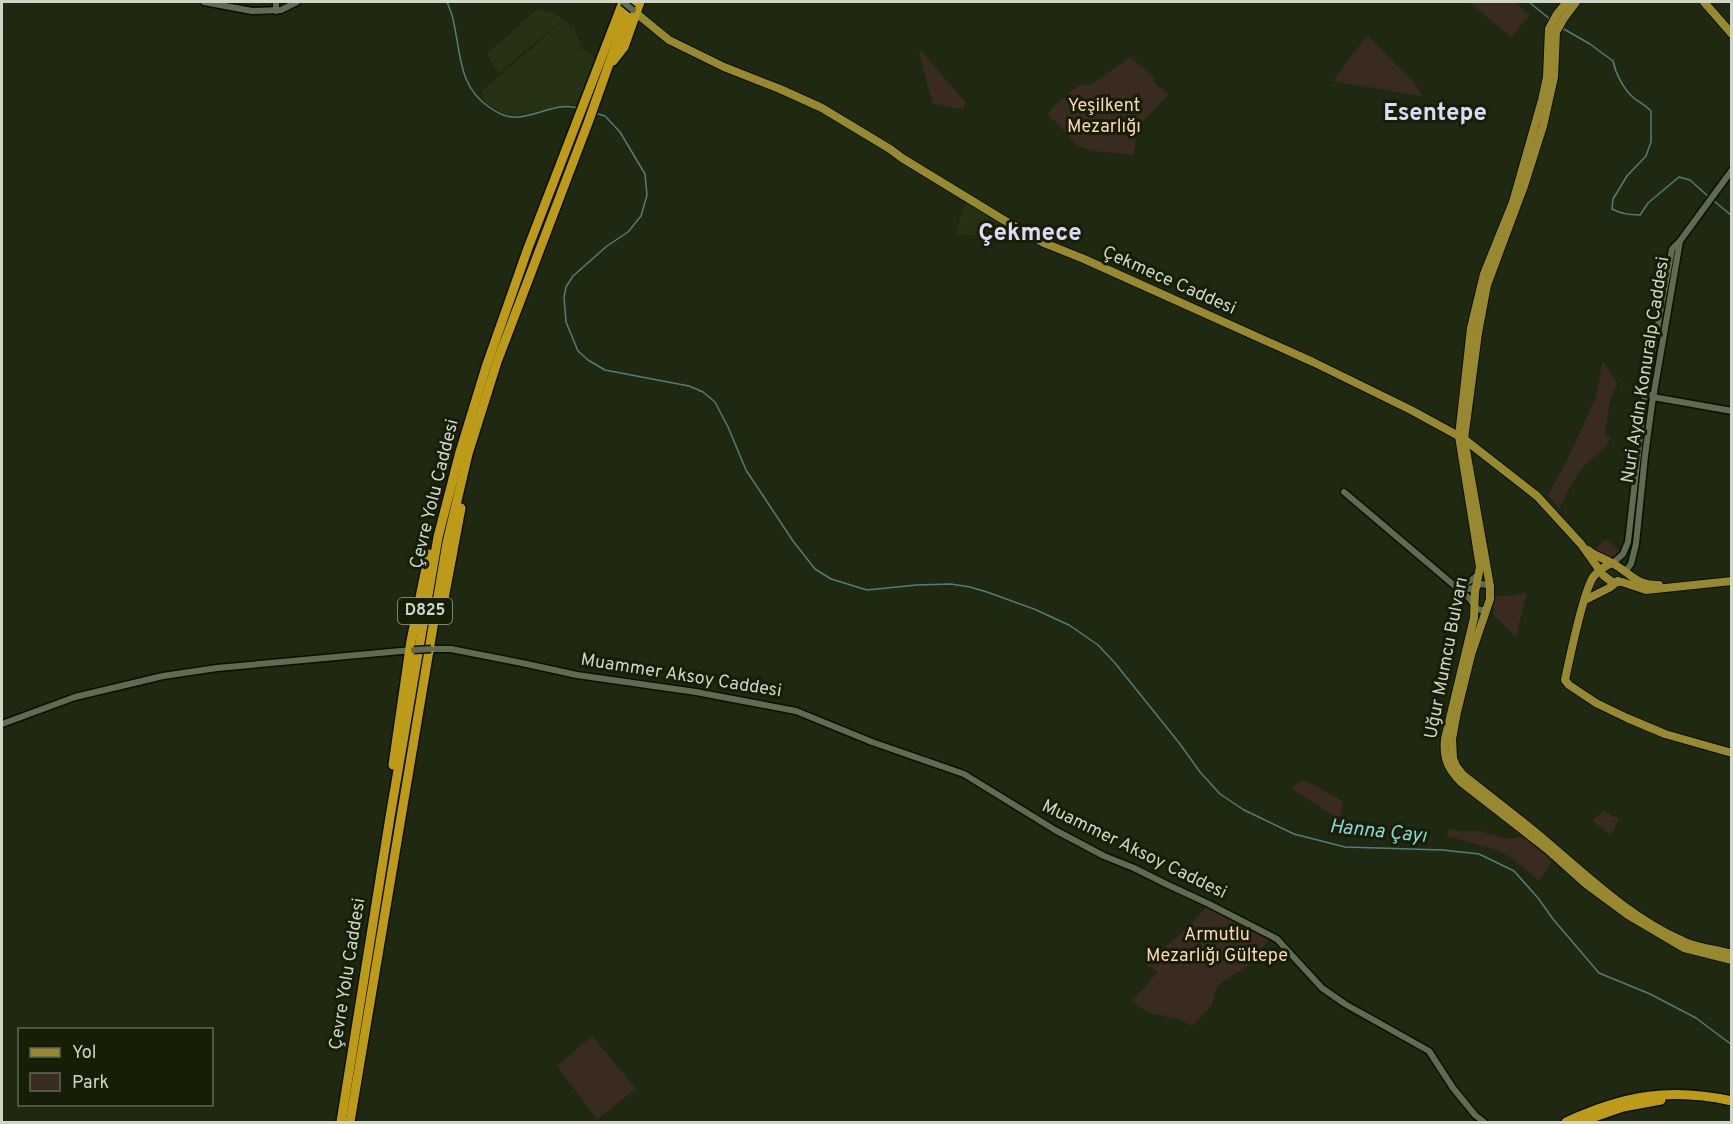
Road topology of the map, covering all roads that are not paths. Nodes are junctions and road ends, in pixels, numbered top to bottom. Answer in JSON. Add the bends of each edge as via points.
{"nodes":[{"id":1,"x":204,"y":2,"type":"edge"},
{"id":2,"x":276,"y":2,"type":"edge"},
{"id":3,"x":297,"y":2,"type":"edge"},
{"id":4,"x":616,"y":2,"type":"edge"},
{"id":5,"x":623,"y":2,"type":"edge"},
{"id":6,"x":640,"y":2,"type":"edge"},
{"id":7,"x":1567,"y":2,"type":"edge"},
{"id":8,"x":1576,"y":2,"type":"edge"},
{"id":9,"x":1704,"y":2,"type":"edge"},
{"id":10,"x":633,"y":8,"type":"edge"},
{"id":11,"x":276,"y":11,"type":"junction"},
{"id":12,"x":1561,"y":16,"type":"junction"},
{"id":13,"x":1731,"y":34,"type":"edge"},
{"id":14,"x":602,"y":64,"type":"junction"},
{"id":15,"x":1731,"y":170,"type":"edge"},
{"id":16,"x":1680,"y":241,"type":"junction"},
{"id":17,"x":1655,"y":337,"type":"junction"},
{"id":18,"x":1663,"y":338,"type":"junction"},
{"id":19,"x":1645,"y":393,"type":"junction"},
{"id":20,"x":1652,"y":401,"type":"junction"},
{"id":21,"x":1644,"y":402,"type":"junction"},
{"id":22,"x":1731,"y":411,"type":"edge"},
{"id":23,"x":1437,"y":424,"type":"junction"},
{"id":24,"x":1462,"y":437,"type":"junction"},
{"id":25,"x":1461,"y":452,"type":"junction"},
{"id":26,"x":1483,"y":452,"type":"junction"},
{"id":27,"x":464,"y":453,"type":"junction"},
{"id":28,"x":1469,"y":464,"type":"junction"},
{"id":29,"x":1344,"y":492,"type":"dead end"},
{"id":30,"x":1581,"y":544,"type":"junction"},
{"id":31,"x":1613,"y":563,"type":"junction"},
{"id":32,"x":1600,"y":571,"type":"junction"},
{"id":33,"x":1625,"y":572,"type":"junction"},
{"id":34,"x":1479,"y":573,"type":"junction"},
{"id":35,"x":1731,"y":581,"type":"edge"},
{"id":36,"x":1618,"y":582,"type":"junction"},
{"id":37,"x":1450,"y":583,"type":"junction"},
{"id":38,"x":1690,"y":585,"type":"junction"},
{"id":39,"x":1476,"y":586,"type":"junction"},
{"id":40,"x":1490,"y":586,"type":"junction"},
{"id":41,"x":1585,"y":600,"type":"junction"},
{"id":42,"x":1475,"y":604,"type":"junction"},
{"id":43,"x":1486,"y":611,"type":"junction"},
{"id":44,"x":433,"y":649,"type":"junction"},
{"id":45,"x":412,"y":650,"type":"junction"},
{"id":46,"x":2,"y":724,"type":"edge"},
{"id":47,"x":1731,"y":753,"type":"edge"},
{"id":48,"x":390,"y":817,"type":"junction"},
{"id":49,"x":398,"y":839,"type":"junction"},
{"id":50,"x":1658,"y":931,"type":"junction"},
{"id":51,"x":1731,"y":954,"type":"edge"},
{"id":52,"x":1731,"y":960,"type":"edge"},
{"id":53,"x":1731,"y":1101,"type":"edge"},
{"id":54,"x":1731,"y":1107,"type":"edge"},
{"id":55,"x":341,"y":1122,"type":"edge"},
{"id":56,"x":351,"y":1122,"type":"edge"},
{"id":57,"x":1484,"y":1122,"type":"edge"},
{"id":58,"x":1566,"y":1122,"type":"edge"},
{"id":59,"x":1580,"y":1122,"type":"edge"}],
"edges":[{"from":1,"to":11,"type":"street"},
{"from":2,"to":11,"type":"street"},
{"from":3,"to":11,"type":"street"},
{"from":4,"to":14,"type":"highway","via":[[602,42]]},
{"from":5,"to":10,"type":"street","bridge":true},
{"from":5,"to":14,"type":"highway","name":"Çevre Yolu Caddesi","number":"D825"},
{"from":6,"to":10,"type":"highway","name":"Çevre Yolu Caddesi"},
{"from":7,"to":12,"type":"main road"},
{"from":8,"to":12,"type":"main road"},
{"from":9,"to":13,"type":"main road"},
{"from":10,"to":14,"type":"highway","name":"Çevre Yolu Caddesi","number":"D825"},
{"from":10,"to":23,"type":"main road","name":"Çekmece Caddesi","via":[[669,40],[829,112],[1044,243],[1313,362]]},
{"from":12,"to":24,"type":"main road","name":"Uğur Mumcu Bulvarı","via":[[1553,28],[1554,77],[1543,126],[1509,230],[1486,279]]},
{"from":14,"to":27,"type":"highway","name":"Çevre Yolu Caddesi","number":"D825","via":[[588,123]]},
{"from":14,"to":27,"type":"highway","name":"Çevre Yolu Caddesi","number":"D825","via":[[528,248],[486,367]]},
{"from":15,"to":16,"type":"street","name":"Nuri Aydın Konuralp Caddesi"},
{"from":16,"to":17,"type":"street","name":"Nuri Aydın Konuralp Caddesi","via":[[1670,255]]},
{"from":16,"to":18,"type":"street","name":"Nuri Aydın Konuralp Caddesi"},
{"from":17,"to":18,"type":"street","via":[[1660,332]]},
{"from":17,"to":19,"type":"street","name":"Nuri Aydın Konuralp Caddesi"},
{"from":18,"to":20,"type":"street","name":"Nuri Aydın Konuralp Caddesi"},
{"from":19,"to":20,"type":"street","via":[[1650,394]]},
{"from":19,"to":21,"type":"street","name":"Nuri Aydın Konuralp Caddesi"},
{"from":20,"to":21,"type":"street"},
{"from":20,"to":22,"type":"street"},
{"from":20,"to":33,"type":"street","name":"Nuri Aydın Konuralp Caddesi","via":[[1636,544]]},
{"from":21,"to":31,"type":"street","name":"Nuri Aydın Konuralp Caddesi","via":[[1628,542]]},
{"from":23,"to":24,"type":"main road","name":"Çekmece Caddesi"},
{"from":23,"to":25,"type":"main road"},
{"from":24,"to":25,"type":"main road","name":"Uğur Mumcu Bulvarı"},
{"from":24,"to":26,"type":"main road","name":"Çekmece Caddesi"},
{"from":24,"to":28,"type":"main road","name":"Uğur Mumcu Bulvarı"},
{"from":25,"to":34,"type":"main road","name":"Uğur Mumcu Bulvarı"},
{"from":26,"to":28,"type":"main road","via":[[1477,453]]},
{"from":26,"to":30,"type":"main road","name":"Çekmece Caddesi","via":[[1538,496]]},
{"from":27,"to":44,"type":"highway","via":[[459,518]]},
{"from":27,"to":45,"type":"highway","via":[[437,517]]},
{"from":27,"to":48,"type":"highway","name":"Çevre Yolu Caddesi","number":"D825","via":[[438,537]]},
{"from":27,"to":49,"type":"highway","name":"Çevre Yolu Caddesi","number":"D825"},
{"from":28,"to":40,"type":"main road","name":"Uğur Mumcu Bulvarı"},
{"from":29,"to":37,"type":"street"},
{"from":30,"to":31,"type":"main road","name":"Çekmece Caddesi"},
{"from":30,"to":32,"type":"main road","name":"Çekmece Caddesi"},
{"from":31,"to":32,"type":"main road"},
{"from":31,"to":33,"type":"main road","name":"Çekmece Caddesi"},
{"from":32,"to":36,"type":"main road","name":"Çekmece Caddesi","via":[[1612,582]]},
{"from":32,"to":41,"type":"main road","via":[[1592,578]]},
{"from":33,"to":36,"type":"main road"},
{"from":33,"to":38,"type":"main road","name":"Çekmece Caddesi","via":[[1638,582],[1653,586]]},
{"from":34,"to":37,"type":"street","via":[[1471,581]]},
{"from":34,"to":39,"type":"main road","name":"Uğur Mumcu Bulvarı"},
{"from":35,"to":38,"type":"main road"},
{"from":36,"to":38,"type":"main road","name":"Çekmece Caddesi","via":[[1646,590]]},
{"from":36,"to":41,"type":"main road"},
{"from":37,"to":39,"type":"street","via":[[1465,589]]},
{"from":37,"to":42,"type":"street"},
{"from":39,"to":40,"type":"street"},
{"from":39,"to":42,"type":"main road","name":"Uğur Mumcu Bulvarı"},
{"from":40,"to":43,"type":"main road","name":"Uğur Mumcu Bulvarı"},
{"from":41,"to":47,"type":"main road","via":[[1565,680],[1569,685],[1650,728]]},
{"from":42,"to":43,"type":"street"},
{"from":42,"to":50,"type":"main road","name":"Uğur Mumcu Bulvarı","via":[[1445,739],[1445,760],[1450,769],[1586,884],[1628,915]]},
{"from":43,"to":50,"type":"main road","name":"Uğur Mumcu Bulvarı","via":[[1457,712],[1451,746],[1456,766],[1589,880]]},
{"from":44,"to":45,"type":"street","name":"Muammer Aksoy Caddesi","bridge":true},
{"from":44,"to":49,"type":"highway","via":[[414,773]]},
{"from":44,"to":57,"type":"street","name":"Muammer Aksoy Caddesi","via":[[796,711],[964,774],[1104,856],[1134,867],[1277,939],[1322,988],[1429,1051],[1471,1112]]},
{"from":45,"to":46,"type":"street","name":"Muammer Aksoy Caddesi","via":[[163,676],[75,697]]},
{"from":45,"to":48,"type":"highway","via":[[390,782]]},
{"from":48,"to":55,"type":"highway","name":"Çevre Yolu Caddesi","number":"D825"},
{"from":49,"to":56,"type":"highway","name":"Çevre Yolu Caddesi","number":"D825"},
{"from":50,"to":51,"type":"main road","name":"Uğur Mumcu Bulvarı"},
{"from":50,"to":52,"type":"main road","name":"Uğur Mumcu Bulvarı","via":[[1684,948]]},
{"from":53,"to":58,"type":"highway","via":[[1664,1094],[1610,1104]]},
{"from":54,"to":59,"type":"highway","via":[[1661,1100],[1623,1107]]}]}
